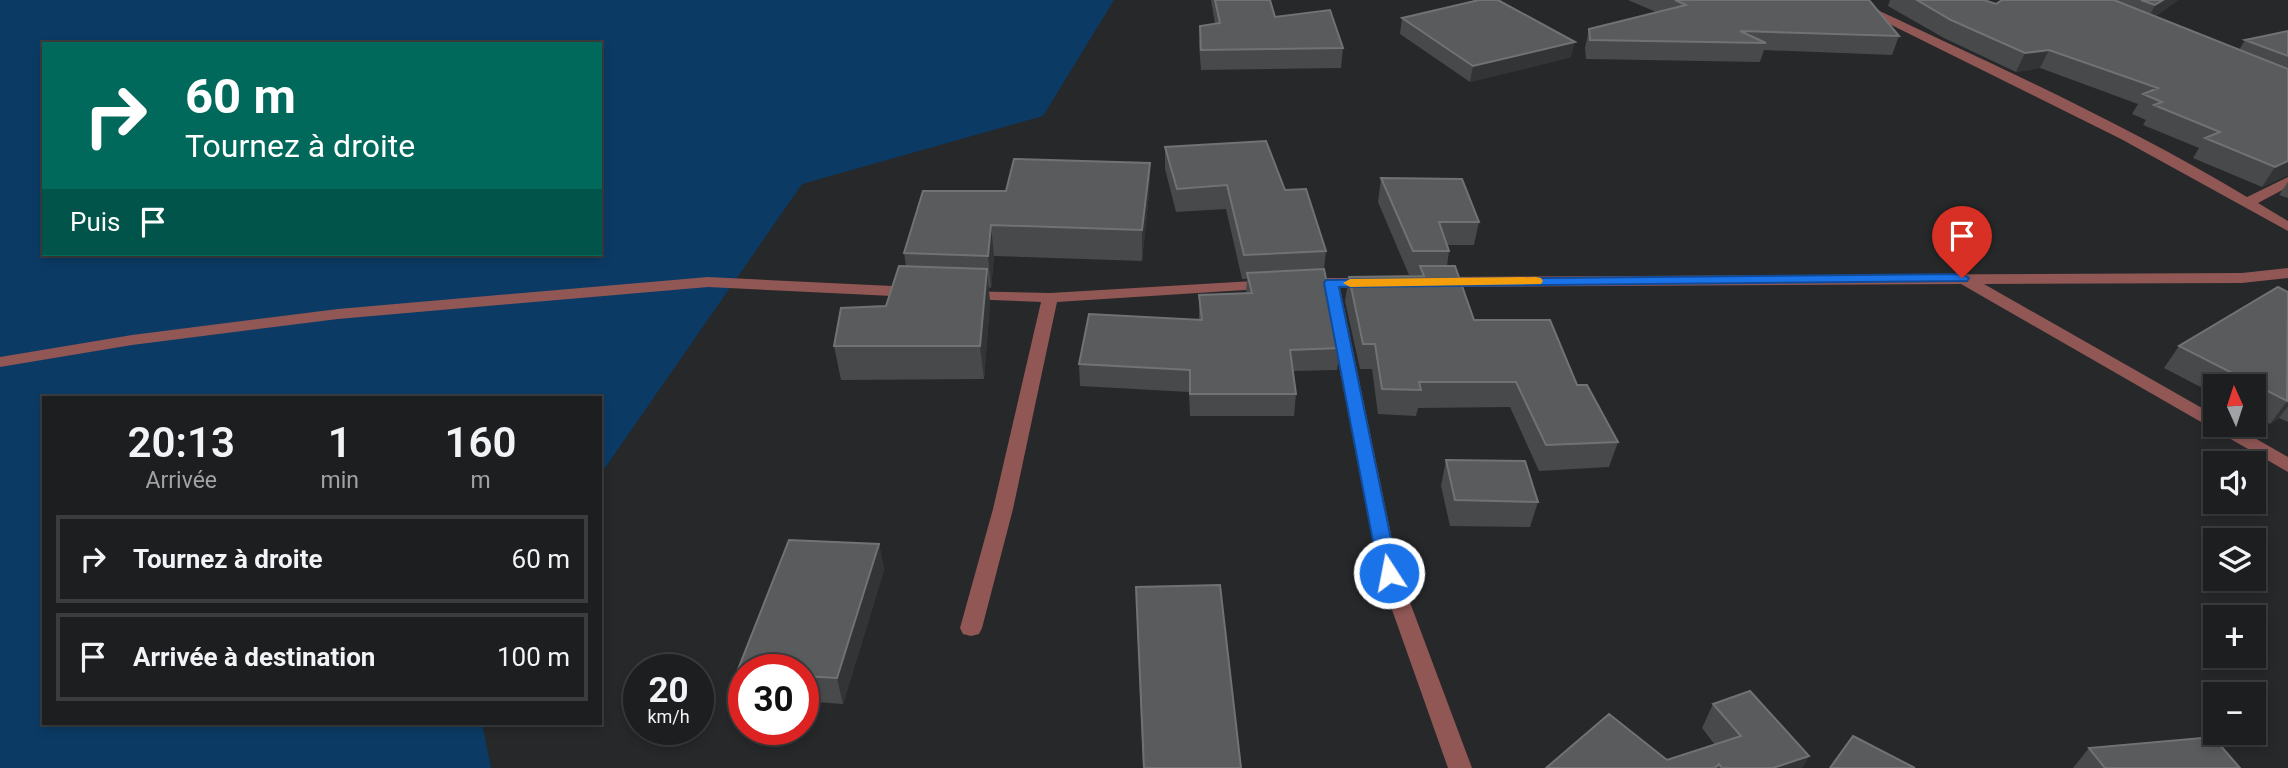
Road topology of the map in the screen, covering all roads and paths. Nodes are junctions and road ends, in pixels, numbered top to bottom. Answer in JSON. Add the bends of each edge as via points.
{"nodes":[{"id":1,"x":1849,"y":0,"type":"edge"},
{"id":2,"x":2288,"y":181,"type":"edge"},
{"id":3,"x":2248,"y":202,"type":"junction"},
{"id":4,"x":2288,"y":227,"type":"edge"},
{"id":5,"x":2288,"y":273,"type":"edge"},
{"id":6,"x":1962,"y":278,"type":"junction"},
{"id":7,"x":1426,"y":282,"type":"edge"},
{"id":8,"x":1331,"y":283,"type":"junction"},
{"id":9,"x":1385,"y":283,"type":"edge"},
{"id":10,"x":929,"y":293,"type":"edge"},
{"id":11,"x":956,"y":294,"type":"edge"},
{"id":12,"x":1050,"y":298,"type":"junction"},
{"id":13,"x":0,"y":362,"type":"edge"},
{"id":14,"x":2203,"y":416,"type":"edge"},
{"id":15,"x":2241,"y":438,"type":"edge"},
{"id":16,"x":2288,"y":465,"type":"edge"},
{"id":17,"x":971,"y":628,"type":"dead end"},
{"id":18,"x":1460,"y":768,"type":"edge"}],
"edges":[{"from":1,"to":3,"type":"street"},
{"from":2,"to":3,"type":"street"},
{"from":3,"to":4,"type":"street"},
{"from":5,"to":6,"type":"street","via":[[2242,278]]},
{"from":6,"to":7,"type":"street"},
{"from":6,"to":14,"type":"street"},
{"from":8,"to":9,"type":"street"},
{"from":8,"to":12,"type":"street"},
{"from":8,"to":18,"type":"street","via":[[1389,573]]},
{"from":10,"to":13,"type":"street","via":[[708,282],[338,314]]},
{"from":11,"to":12,"type":"street"},
{"from":12,"to":17,"type":"street"},
{"from":15,"to":16,"type":"street"}]}
